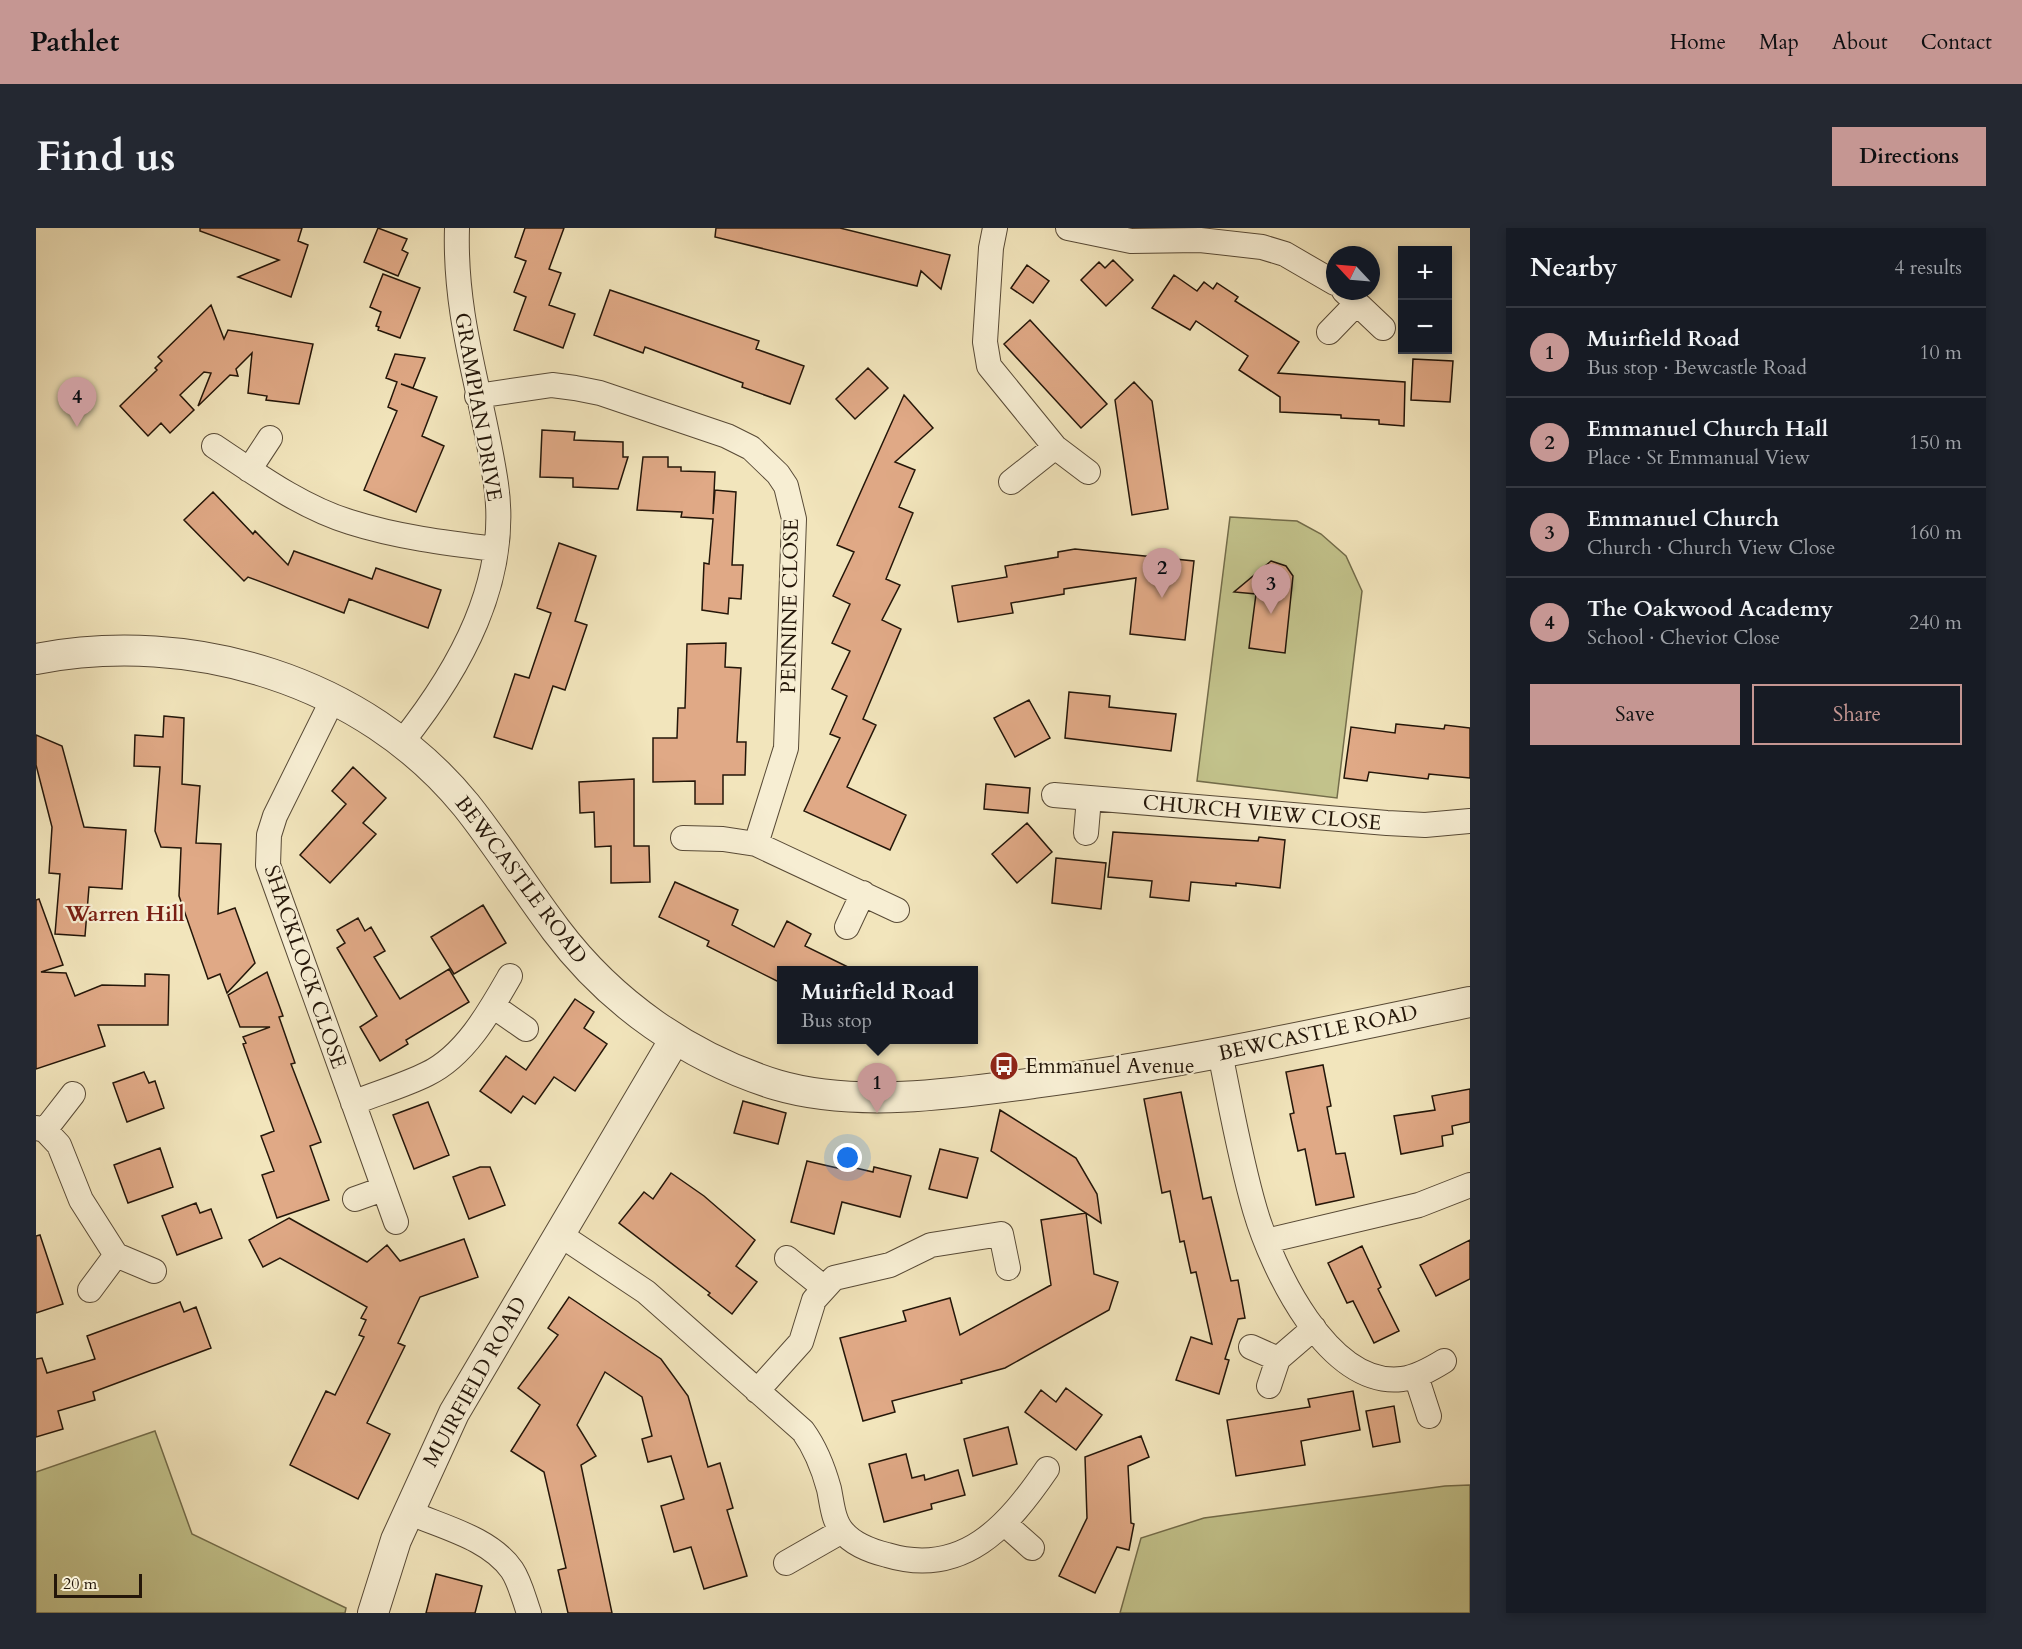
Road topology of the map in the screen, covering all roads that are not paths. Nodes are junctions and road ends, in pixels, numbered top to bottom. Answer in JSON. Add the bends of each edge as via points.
{"nodes":[{"id":1,"x":457,"y":228,"type":"edge"},
{"id":2,"x":995,"y":228,"type":"edge"},
{"id":3,"x":1071,"y":228,"type":"edge"},
{"id":4,"x":1326,"y":278,"type":"edge"},
{"id":5,"x":1348,"y":300,"type":"edge"},
{"id":6,"x":1353,"y":300,"type":"edge"},
{"id":7,"x":1383,"y":328,"type":"dead end"},
{"id":8,"x":1329,"y":332,"type":"dead end"},
{"id":9,"x":477,"y":396,"type":"junction"},
{"id":10,"x":270,"y":438,"type":"dead end"},
{"id":11,"x":214,"y":446,"type":"dead end"},
{"id":12,"x":1055,"y":447,"type":"junction"},
{"id":13,"x":249,"y":470,"type":"junction"},
{"id":14,"x":1089,"y":472,"type":"dead end"},
{"id":15,"x":1011,"y":483,"type":"dead end"},
{"id":16,"x":495,"y":549,"type":"junction"},
{"id":17,"x":36,"y":659,"type":"edge"},
{"id":18,"x":333,"y":699,"type":"junction"},
{"id":19,"x":402,"y":742,"type":"junction"},
{"id":20,"x":1054,"y":795,"type":"dead end"},
{"id":21,"x":1089,"y":798,"type":"junction"},
{"id":22,"x":1470,"y":822,"type":"edge"},
{"id":23,"x":1086,"y":833,"type":"dead end"},
{"id":24,"x":683,"y":838,"type":"dead end"},
{"id":25,"x":756,"y":844,"type":"junction"},
{"id":26,"x":863,"y":893,"type":"junction"},
{"id":27,"x":897,"y":910,"type":"dead end"},
{"id":28,"x":847,"y":927,"type":"dead end"},
{"id":29,"x":510,"y":976,"type":"dead end"},
{"id":30,"x":1470,"y":1002,"type":"edge"},
{"id":31,"x":493,"y":1005,"type":"junction"},
{"id":32,"x":526,"y":1029,"type":"dead end"},
{"id":33,"x":675,"y":1040,"type":"junction"},
{"id":34,"x":1220,"y":1053,"type":"junction"},
{"id":35,"x":74,"y":1094,"type":"dead end"},
{"id":36,"x":352,"y":1103,"type":"junction"},
{"id":37,"x":40,"y":1129,"type":"edge"},
{"id":38,"x":1470,"y":1185,"type":"edge"},
{"id":39,"x":383,"y":1188,"type":"junction"},
{"id":40,"x":355,"y":1199,"type":"dead end"},
{"id":41,"x":396,"y":1222,"type":"dead end"},
{"id":42,"x":559,"y":1234,"type":"junction"},
{"id":43,"x":1266,"y":1241,"type":"junction"},
{"id":44,"x":116,"y":1255,"type":"junction"},
{"id":45,"x":787,"y":1258,"type":"dead end"},
{"id":46,"x":1008,"y":1268,"type":"dead end"},
{"id":47,"x":154,"y":1271,"type":"dead end"},
{"id":48,"x":823,"y":1287,"type":"junction"},
{"id":49,"x":90,"y":1290,"type":"dead end"},
{"id":50,"x":1314,"y":1328,"type":"junction"},
{"id":51,"x":1251,"y":1347,"type":"dead end"},
{"id":52,"x":1278,"y":1359,"type":"junction"},
{"id":53,"x":1444,"y":1361,"type":"dead end"},
{"id":54,"x":1416,"y":1376,"type":"junction"},
{"id":55,"x":1269,"y":1386,"type":"dead end"},
{"id":56,"x":758,"y":1391,"type":"junction"},
{"id":57,"x":1429,"y":1416,"type":"dead end"},
{"id":58,"x":1047,"y":1469,"type":"dead end"},
{"id":59,"x":408,"y":1512,"type":"junction"},
{"id":60,"x":1005,"y":1524,"type":"junction"},
{"id":61,"x":842,"y":1531,"type":"junction"},
{"id":62,"x":1032,"y":1548,"type":"dead end"},
{"id":63,"x":786,"y":1563,"type":"dead end"},
{"id":64,"x":373,"y":1613,"type":"edge"},
{"id":65,"x":529,"y":1613,"type":"edge"}],
"edges":[{"from":1,"to":9,"type":"street","name":"GRAMPIAN DRIVE","via":[[461,317]]},
{"from":2,"to":12,"type":"street","via":[[985,354],[989,366]]},
{"from":3,"to":4,"type":"street","via":[[1131,241],[1200,240],[1262,247],[1286,254]]},
{"from":5,"to":8,"type":"street"},
{"from":6,"to":7,"type":"street"},
{"from":9,"to":16,"type":"street","name":"GRAMPIAN DRIVE","via":[[496,485]]},
{"from":9,"to":25,"type":"street","name":"PENNINE CLOSE","via":[[552,385],[600,393],[741,442],[767,462],[786,486],[794,519],[786,748]]},
{"from":10,"to":13,"type":"street"},
{"from":11,"to":13,"type":"street"},
{"from":12,"to":14,"type":"street"},
{"from":12,"to":15,"type":"street"},
{"from":13,"to":16,"type":"street","via":[[348,522],[426,540]]},
{"from":16,"to":19,"type":"street","name":"GRAMPIAN DRIVE","via":[[480,615],[467,644],[438,695]]},
{"from":17,"to":18,"type":"street","name":"BEWCASTLE ROAD","via":[[101,652],[174,652],[244,665]]},
{"from":18,"to":19,"type":"street","name":"BEWCASTLE ROAD"},
{"from":18,"to":36,"type":"street","name":"SHACKLOCK CLOSE","via":[[275,816],[269,835],[268,865]]},
{"from":19,"to":33,"type":"street","name":"BEWCASTLE ROAD","via":[[465,804],[580,960],[625,1002]]},
{"from":20,"to":21,"type":"street","name":"CHURCH VIEW CLOSE"},
{"from":21,"to":22,"type":"street","name":"CHURCH VIEW CLOSE","via":[[1387,824]]},
{"from":21,"to":23,"type":"street"},
{"from":24,"to":25,"type":"street"},
{"from":25,"to":26,"type":"street"},
{"from":26,"to":27,"type":"street"},
{"from":26,"to":28,"type":"street"},
{"from":29,"to":31,"type":"street"},
{"from":30,"to":34,"type":"street","name":"BEWCASTLE ROAD"},
{"from":31,"to":32,"type":"street"},
{"from":31,"to":36,"type":"street","via":[[462,1046],[428,1074]]},
{"from":33,"to":34,"type":"street","name":"BEWCASTLE ROAD","via":[[778,1085],[826,1094],[891,1096],[967,1092],[1138,1069]]},
{"from":33,"to":42,"type":"street","name":"MUIRFIELD ROAD"},
{"from":34,"to":43,"type":"street","via":[[1255,1211]]},
{"from":35,"to":37,"type":"street"},
{"from":36,"to":39,"type":"street","name":"SHACKLOCK CLOSE"},
{"from":37,"to":44,"type":"street","via":[[59,1145],[81,1200]]},
{"from":38,"to":43,"type":"street","via":[[1419,1205]]},
{"from":39,"to":40,"type":"street"},
{"from":39,"to":41,"type":"street","name":"SHACKLOCK CLOSE"},
{"from":42,"to":56,"type":"street","via":[[646,1292]]},
{"from":42,"to":59,"type":"street","name":"MUIRFIELD ROAD","via":[[454,1413]]},
{"from":43,"to":50,"type":"street","via":[[1298,1307]]},
{"from":44,"to":47,"type":"street"},
{"from":44,"to":49,"type":"street"},
{"from":45,"to":48,"type":"street"},
{"from":46,"to":48,"type":"street","via":[[1001,1234],[931,1245],[890,1265],[834,1278]]},
{"from":48,"to":56,"type":"street","via":[[814,1300],[801,1342]]},
{"from":50,"to":52,"type":"street"},
{"from":50,"to":54,"type":"street","via":[[1326,1344],[1370,1374],[1387,1379]]},
{"from":51,"to":52,"type":"street"},
{"from":52,"to":55,"type":"street"},
{"from":53,"to":54,"type":"street"},
{"from":54,"to":57,"type":"street"},
{"from":56,"to":61,"type":"street","via":[[803,1431],[816,1449],[834,1516]]},
{"from":58,"to":60,"type":"street"},
{"from":59,"to":64,"type":"street","name":"MUIRFIELD ROAD"},
{"from":59,"to":65,"type":"street","via":[[488,1547],[503,1559],[513,1572]]},
{"from":60,"to":61,"type":"street","via":[[962,1552],[919,1561],[873,1551],[856,1544]]},
{"from":60,"to":62,"type":"street"},
{"from":61,"to":63,"type":"street"}]}
